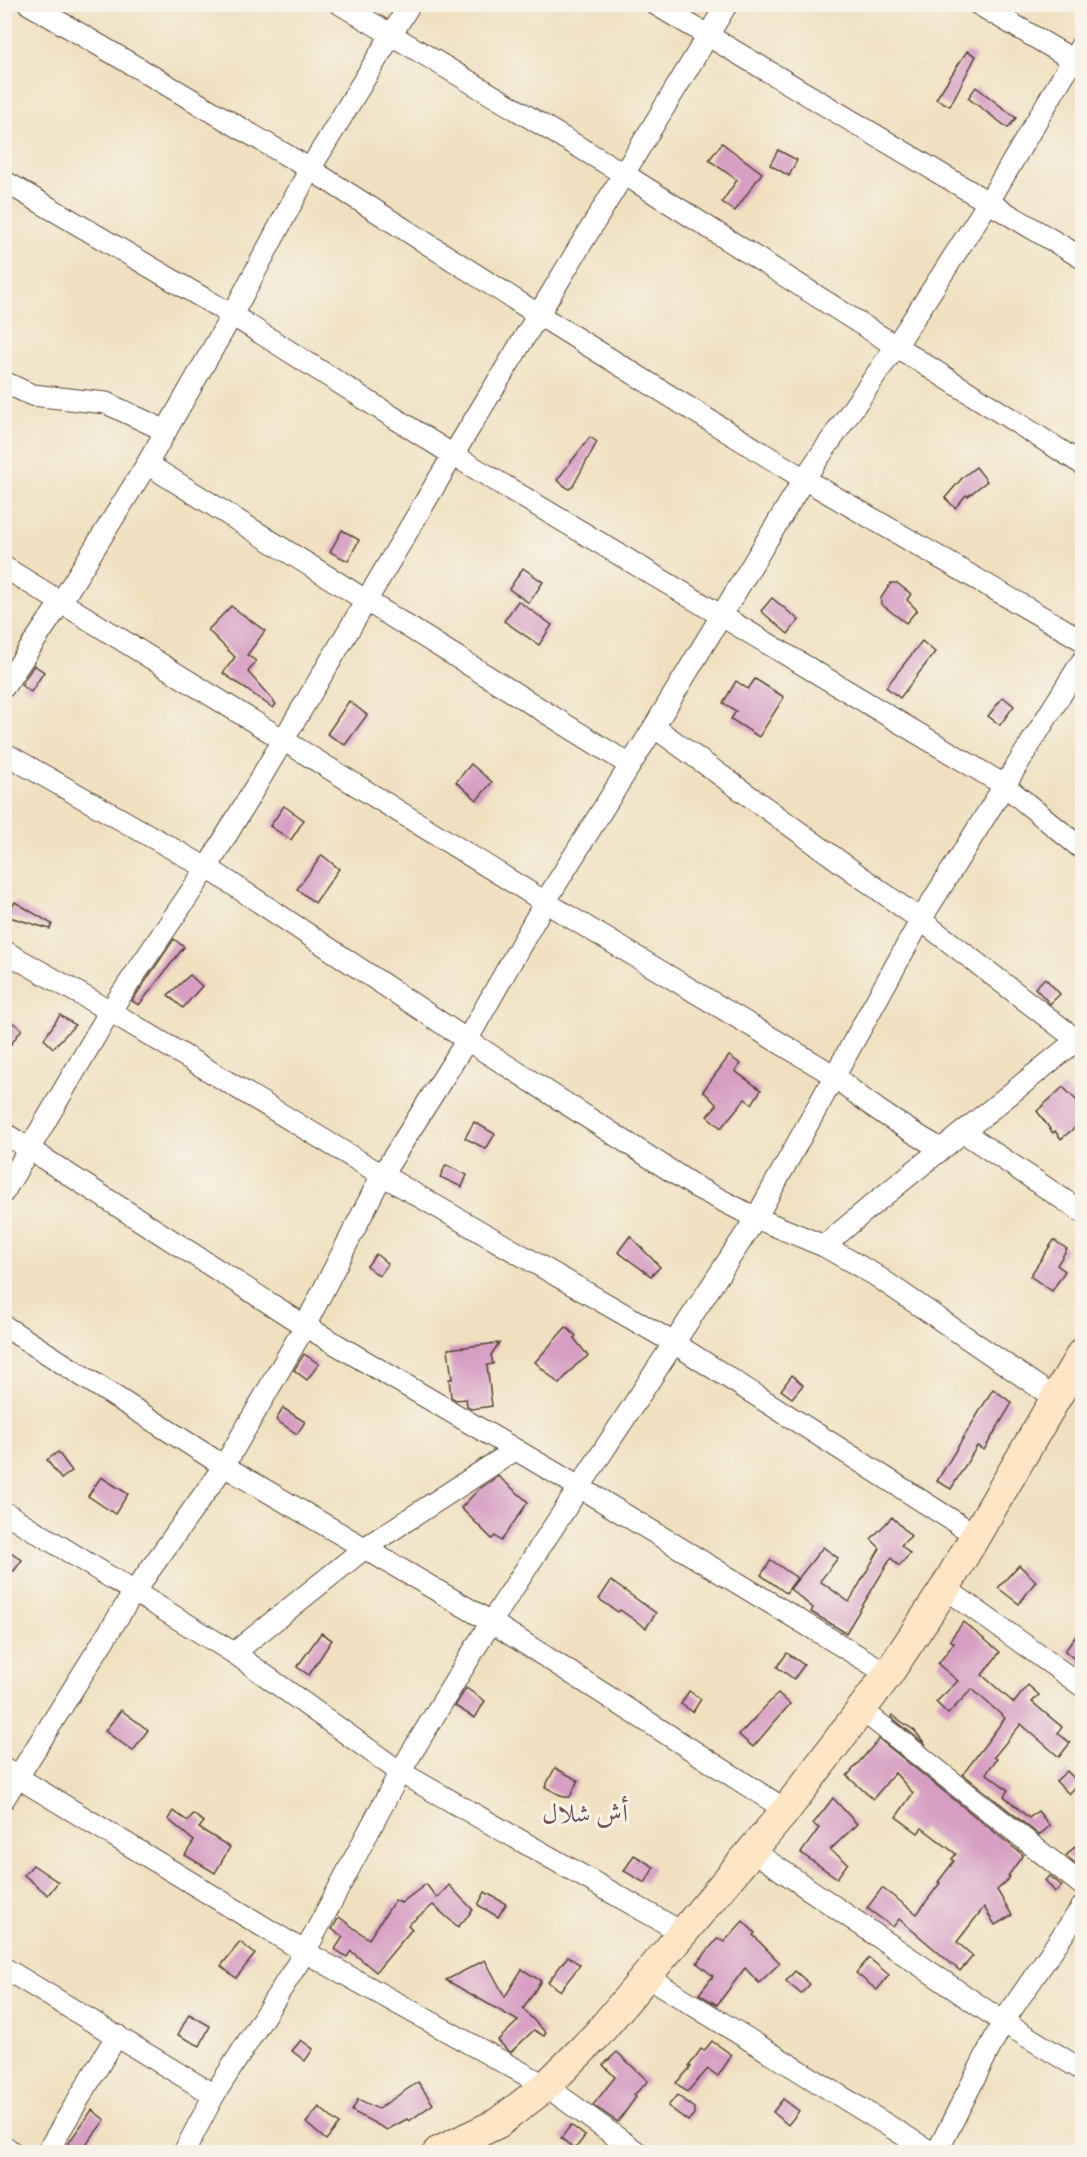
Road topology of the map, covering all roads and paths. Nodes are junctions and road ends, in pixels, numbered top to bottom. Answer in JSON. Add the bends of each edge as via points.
{"nodes":[{"id":1,"x":29,"y":4,"type":"edge"},
{"id":2,"x":340,"y":4,"type":"edge"},
{"id":3,"x":410,"y":4,"type":"edge"},
{"id":4,"x":655,"y":4,"type":"edge"},
{"id":5,"x":727,"y":4,"type":"edge"},
{"id":6,"x":978,"y":4,"type":"edge"},
{"id":7,"x":391,"y":35,"type":"junction"},
{"id":8,"x":708,"y":36,"type":"junction"},
{"id":9,"x":1080,"y":57,"type":"edge"},
{"id":10,"x":309,"y":169,"type":"junction"},
{"id":11,"x":624,"y":174,"type":"junction"},
{"id":12,"x":4,"y":181,"type":"edge"},
{"id":13,"x":988,"y":203,"type":"junction"},
{"id":14,"x":1083,"y":258,"type":"edge"},
{"id":15,"x":231,"y":315,"type":"junction"},
{"id":16,"x":539,"y":315,"type":"junction"},
{"id":17,"x":896,"y":346,"type":"junction"},
{"id":18,"x":4,"y":382,"type":"edge"},
{"id":19,"x":166,"y":431,"type":"junction"},
{"id":20,"x":453,"y":455,"type":"junction"},
{"id":21,"x":147,"y":464,"type":"junction"},
{"id":22,"x":1083,"y":464,"type":"edge"},
{"id":23,"x":804,"y":479,"type":"junction"},
{"id":24,"x":4,"y":567,"type":"edge"},
{"id":25,"x":366,"y":601,"type":"junction"},
{"id":26,"x":61,"y":602,"type":"junction"},
{"id":27,"x":722,"y":615,"type":"junction"},
{"id":28,"x":1083,"y":640,"type":"edge"},
{"id":29,"x":1083,"y":661,"type":"edge"},
{"id":30,"x":4,"y":687,"type":"edge"},
{"id":31,"x":654,"y":728,"type":"junction"},
{"id":32,"x":284,"y":739,"type":"junction"},
{"id":33,"x":4,"y":753,"type":"edge"},
{"id":34,"x":630,"y":765,"type":"junction"},
{"id":35,"x":1004,"y":784,"type":"junction"},
{"id":36,"x":1083,"y":849,"type":"edge"},
{"id":37,"x":207,"y":868,"type":"junction"},
{"id":38,"x":545,"y":902,"type":"junction"},
{"id":39,"x":922,"y":921,"type":"junction"},
{"id":40,"x":4,"y":951,"type":"edge"},
{"id":41,"x":110,"y":1011,"type":"junction"},
{"id":42,"x":1080,"y":1038,"type":"edge"},
{"id":43,"x":467,"y":1040,"type":"junction"},
{"id":44,"x":835,"y":1076,"type":"junction"},
{"id":45,"x":963,"y":1132,"type":"junction"},
{"id":46,"x":4,"y":1133,"type":"edge"},
{"id":47,"x":30,"y":1149,"type":"junction"},
{"id":48,"x":941,"y":1149,"type":"junction"},
{"id":49,"x":382,"y":1175,"type":"junction"},
{"id":50,"x":4,"y":1192,"type":"edge"},
{"id":51,"x":1083,"y":1212,"type":"edge"},
{"id":52,"x":756,"y":1218,"type":"junction"},
{"id":53,"x":824,"y":1246,"type":"junction"},
{"id":54,"x":4,"y":1326,"type":"edge"},
{"id":55,"x":305,"y":1326,"type":"junction"},
{"id":56,"x":674,"y":1342,"type":"junction"},
{"id":57,"x":1083,"y":1353,"type":"edge"},
{"id":58,"x":1056,"y":1399,"type":"junction"},
{"id":59,"x":515,"y":1450,"type":"junction"},
{"id":60,"x":224,"y":1466,"type":"junction"},
{"id":61,"x":579,"y":1487,"type":"junction"},
{"id":62,"x":4,"y":1512,"type":"edge"},
{"id":63,"x":977,"y":1536,"type":"junction"},
{"id":64,"x":366,"y":1548,"type":"junction"},
{"id":65,"x":945,"y":1588,"type":"junction"},
{"id":66,"x":134,"y":1592,"type":"junction"},
{"id":67,"x":491,"y":1622,"type":"junction"},
{"id":68,"x":234,"y":1653,"type":"junction"},
{"id":69,"x":888,"y":1674,"type":"junction"},
{"id":70,"x":1083,"y":1686,"type":"edge"},
{"id":71,"x":862,"y":1710,"type":"junction"},
{"id":72,"x":400,"y":1772,"type":"junction"},
{"id":73,"x":11,"y":1773,"type":"edge"},
{"id":74,"x":4,"y":1799,"type":"edge"},
{"id":75,"x":786,"y":1810,"type":"junction"},
{"id":76,"x":753,"y":1851,"type":"junction"},
{"id":77,"x":1083,"y":1885,"type":"edge"},
{"id":78,"x":1083,"y":1907,"type":"edge"},
{"id":79,"x":683,"y":1933,"type":"junction"},
{"id":80,"x":305,"y":1952,"type":"junction"},
{"id":81,"x":4,"y":1968,"type":"edge"},
{"id":82,"x":646,"y":1976,"type":"junction"},
{"id":83,"x":1003,"y":2022,"type":"junction"},
{"id":84,"x":117,"y":2035,"type":"junction"},
{"id":85,"x":1083,"y":2070,"type":"edge"},
{"id":86,"x":546,"y":2086,"type":"junction"},
{"id":87,"x":214,"y":2095,"type":"junction"},
{"id":88,"x":4,"y":2146,"type":"edge"},
{"id":89,"x":12,"y":2152,"type":"edge"},
{"id":90,"x":46,"y":2152,"type":"edge"},
{"id":91,"x":184,"y":2152,"type":"edge"},
{"id":92,"x":438,"y":2152,"type":"edge"},
{"id":93,"x":637,"y":2152,"type":"edge"},
{"id":94,"x":931,"y":2152,"type":"edge"},
{"id":95,"x":937,"y":2152,"type":"edge"}],
"edges":[{"from":1,"to":10,"type":"street"},
{"from":2,"to":7,"type":"street"},
{"from":3,"to":7,"type":"street"},
{"from":4,"to":8,"type":"street"},
{"from":5,"to":8,"type":"street"},
{"from":6,"to":9,"type":"street"},
{"from":7,"to":10,"type":"street"},
{"from":7,"to":11,"type":"street"},
{"from":8,"to":11,"type":"street"},
{"from":8,"to":13,"type":"street"},
{"from":9,"to":13,"type":"street"},
{"from":10,"to":15,"type":"street"},
{"from":10,"to":16,"type":"street"},
{"from":11,"to":16,"type":"street"},
{"from":11,"to":17,"type":"street"},
{"from":12,"to":15,"type":"street"},
{"from":13,"to":14,"type":"street"},
{"from":13,"to":17,"type":"street"},
{"from":15,"to":19,"type":"street"},
{"from":15,"to":20,"type":"street"},
{"from":16,"to":20,"type":"street"},
{"from":16,"to":23,"type":"street"},
{"from":17,"to":22,"type":"street"},
{"from":17,"to":23,"type":"street"},
{"from":18,"to":19,"type":"street","via":[[32,395],[106,403]]},
{"from":19,"to":21,"type":"street"},
{"from":20,"to":25,"type":"street"},
{"from":20,"to":27,"type":"street"},
{"from":21,"to":25,"type":"street"},
{"from":21,"to":26,"type":"street"},
{"from":23,"to":27,"type":"street"},
{"from":23,"to":28,"type":"street"},
{"from":24,"to":26,"type":"street"},
{"from":25,"to":32,"type":"street"},
{"from":25,"to":34,"type":"street"},
{"from":26,"to":30,"type":"street"},
{"from":26,"to":32,"type":"street"},
{"from":27,"to":31,"type":"street"},
{"from":27,"to":35,"type":"street"},
{"from":29,"to":35,"type":"street"},
{"from":31,"to":34,"type":"street"},
{"from":31,"to":39,"type":"street"},
{"from":32,"to":37,"type":"street"},
{"from":32,"to":38,"type":"street"},
{"from":33,"to":37,"type":"street"},
{"from":34,"to":38,"type":"street"},
{"from":35,"to":36,"type":"street"},
{"from":35,"to":39,"type":"street"},
{"from":37,"to":41,"type":"street"},
{"from":37,"to":43,"type":"street"},
{"from":38,"to":43,"type":"street"},
{"from":38,"to":44,"type":"street"},
{"from":39,"to":42,"type":"street"},
{"from":39,"to":44,"type":"street"},
{"from":40,"to":41,"type":"street"},
{"from":41,"to":47,"type":"street"},
{"from":41,"to":49,"type":"street"},
{"from":42,"to":45,"type":"street"},
{"from":43,"to":49,"type":"street"},
{"from":43,"to":52,"type":"street","via":[[696,1187]]},
{"from":44,"to":48,"type":"street","via":[[877,1111]]},
{"from":44,"to":52,"type":"street"},
{"from":45,"to":48,"type":"street"},
{"from":45,"to":51,"type":"street"},
{"from":46,"to":47,"type":"street"},
{"from":47,"to":50,"type":"street"},
{"from":47,"to":55,"type":"street"},
{"from":48,"to":53,"type":"street"},
{"from":49,"to":55,"type":"street"},
{"from":49,"to":56,"type":"street"},
{"from":52,"to":53,"type":"street"},
{"from":52,"to":56,"type":"street"},
{"from":53,"to":58,"type":"street","via":[[875,1275]]},
{"from":54,"to":60,"type":"street"},
{"from":55,"to":59,"type":"street"},
{"from":55,"to":60,"type":"street"},
{"from":56,"to":61,"type":"street"},
{"from":56,"to":63,"type":"street"},
{"from":57,"to":58,"type":"main road"},
{"from":58,"to":63,"type":"main road"},
{"from":59,"to":61,"type":"street"},
{"from":59,"to":64,"type":"street"},
{"from":60,"to":64,"type":"street"},
{"from":60,"to":66,"type":"street"},
{"from":61,"to":67,"type":"street"},
{"from":61,"to":69,"type":"street"},
{"from":62,"to":66,"type":"street"},
{"from":63,"to":65,"type":"main road"},
{"from":64,"to":67,"type":"street"},
{"from":64,"to":68,"type":"street"},
{"from":65,"to":69,"type":"main road"},
{"from":65,"to":70,"type":"street"},
{"from":66,"to":68,"type":"street"},
{"from":66,"to":73,"type":"street"},
{"from":67,"to":72,"type":"street"},
{"from":67,"to":75,"type":"street"},
{"from":68,"to":72,"type":"street"},
{"from":69,"to":71,"type":"main road"},
{"from":71,"to":75,"type":"main road"},
{"from":71,"to":77,"type":"street"},
{"from":72,"to":79,"type":"street"},
{"from":72,"to":80,"type":"street"},
{"from":73,"to":74,"type":"street"},
{"from":73,"to":80,"type":"street"},
{"from":75,"to":76,"type":"main road"},
{"from":76,"to":79,"type":"main road"},
{"from":76,"to":83,"type":"street"},
{"from":78,"to":83,"type":"street"},
{"from":79,"to":82,"type":"main road"},
{"from":80,"to":86,"type":"street"},
{"from":80,"to":87,"type":"street"},
{"from":81,"to":84,"type":"street"},
{"from":82,"to":86,"type":"main road","via":[[596,2036]]},
{"from":82,"to":94,"type":"street"},
{"from":83,"to":85,"type":"street"},
{"from":83,"to":95,"type":"street"},
{"from":84,"to":87,"type":"street"},
{"from":84,"to":90,"type":"street"},
{"from":86,"to":92,"type":"main road","via":[[498,2123]]},
{"from":86,"to":93,"type":"street"},
{"from":87,"to":91,"type":"street"},
{"from":88,"to":89,"type":"street"}]}
